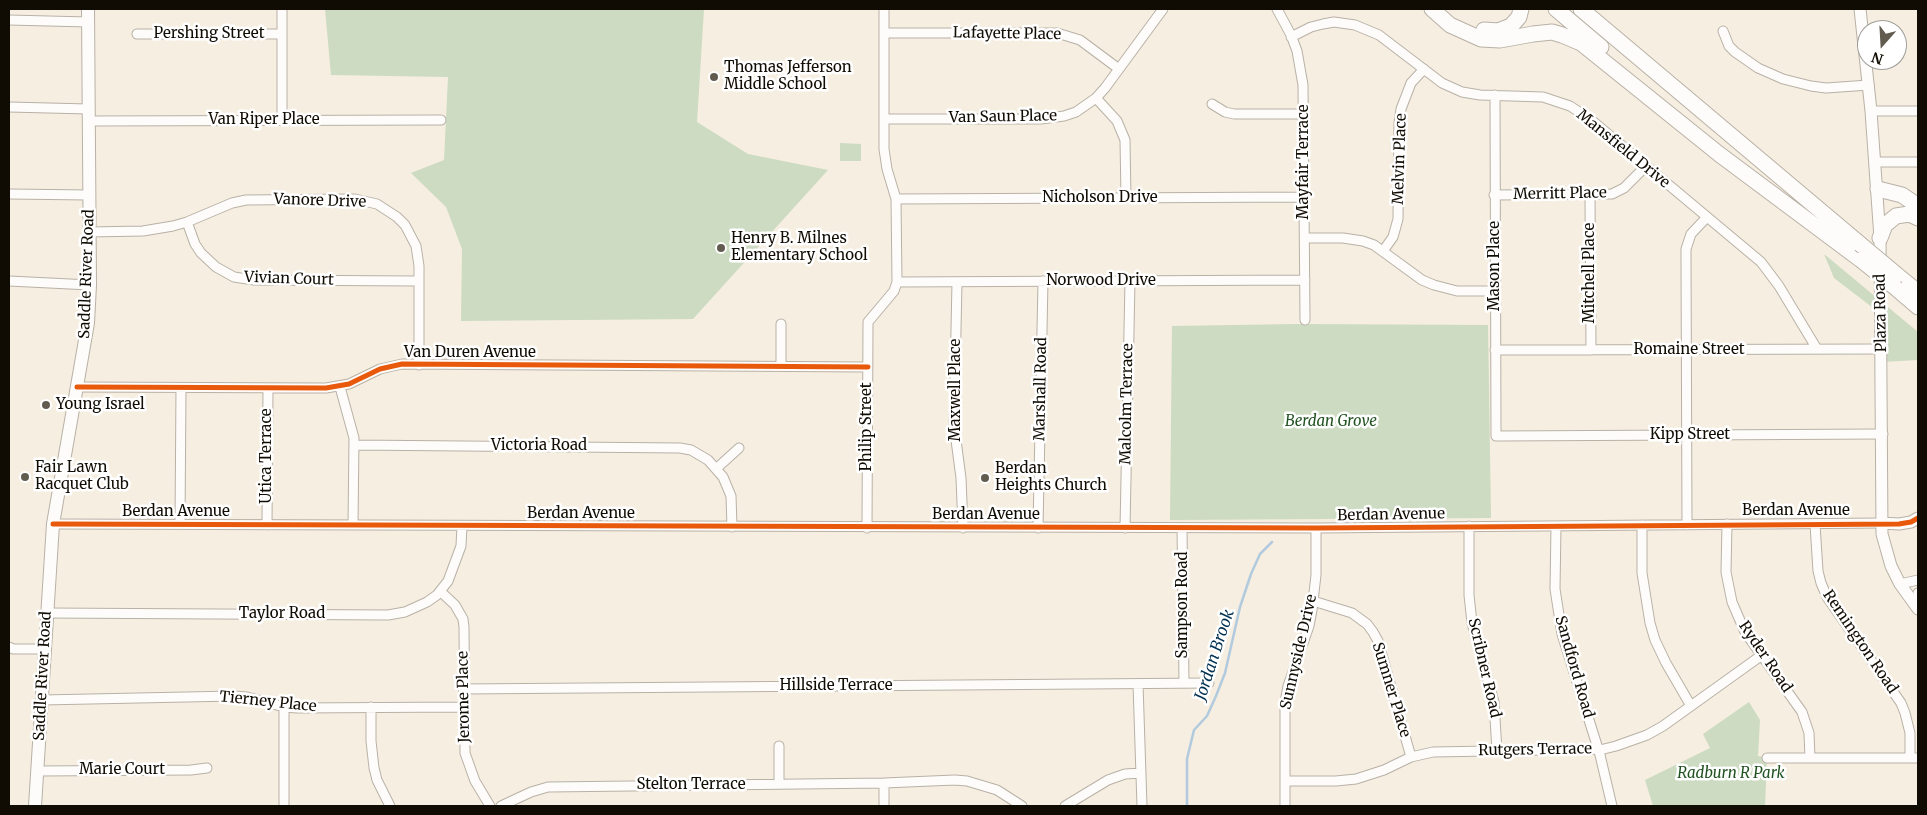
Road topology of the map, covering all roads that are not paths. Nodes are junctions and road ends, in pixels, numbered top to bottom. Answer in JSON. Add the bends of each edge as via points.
{"nodes":[{"id":1,"x":88,"y":9,"type":"edge"},
{"id":2,"x":282,"y":9,"type":"edge"},
{"id":3,"x":884,"y":9,"type":"edge"},
{"id":4,"x":1163,"y":9,"type":"edge"},
{"id":5,"x":1277,"y":9,"type":"edge"},
{"id":6,"x":1432,"y":9,"type":"edge"},
{"id":7,"x":1444,"y":9,"type":"edge"},
{"id":8,"x":1521,"y":9,"type":"edge"},
{"id":9,"x":1556,"y":9,"type":"edge"},
{"id":10,"x":1581,"y":9,"type":"edge"},
{"id":11,"x":1860,"y":9,"type":"edge"},
{"id":12,"x":9,"y":20,"type":"edge"},
{"id":13,"x":88,"y":22,"type":"junction"},
{"id":14,"x":1723,"y":32,"type":"dead end"},
{"id":15,"x":884,"y":33,"type":"junction"},
{"id":16,"x":137,"y":34,"type":"dead end"},
{"id":17,"x":282,"y":34,"type":"junction"},
{"id":18,"x":1291,"y":37,"type":"junction"},
{"id":19,"x":1120,"y":68,"type":"junction"},
{"id":20,"x":1424,"y":69,"type":"junction"},
{"id":21,"x":1869,"y":85,"type":"junction"},
{"id":22,"x":1495,"y":95,"type":"junction"},
{"id":23,"x":1096,"y":98,"type":"junction"},
{"id":24,"x":1212,"y":104,"type":"dead end"},
{"id":25,"x":9,"y":107,"type":"edge"},
{"id":26,"x":1872,"y":111,"type":"junction"},
{"id":27,"x":1918,"y":111,"type":"edge"},
{"id":28,"x":1304,"y":114,"type":"junction"},
{"id":29,"x":88,"y":115,"type":"junction"},
{"id":30,"x":884,"y":119,"type":"junction"},
{"id":31,"x":282,"y":120,"type":"junction"},
{"id":32,"x":441,"y":120,"type":"dead end"},
{"id":33,"x":1876,"y":162,"type":"junction"},
{"id":34,"x":1918,"y":162,"type":"edge"},
{"id":35,"x":1646,"y":166,"type":"junction"},
{"id":36,"x":1878,"y":189,"type":"junction"},
{"id":37,"x":9,"y":194,"type":"edge"},
{"id":38,"x":89,"y":195,"type":"junction"},
{"id":39,"x":1494,"y":195,"type":"junction"},
{"id":40,"x":1590,"y":195,"type":"junction"},
{"id":41,"x":1304,"y":197,"type":"junction"},
{"id":42,"x":1126,"y":198,"type":"junction"},
{"id":43,"x":896,"y":199,"type":"junction"},
{"id":44,"x":1918,"y":206,"type":"edge"},
{"id":45,"x":1707,"y":217,"type":"junction"},
{"id":46,"x":1918,"y":218,"type":"edge"},
{"id":47,"x":187,"y":222,"type":"junction"},
{"id":48,"x":89,"y":232,"type":"junction"},
{"id":49,"x":1305,"y":238,"type":"junction"},
{"id":50,"x":1880,"y":238,"type":"junction"},
{"id":51,"x":1383,"y":252,"type":"junction"},
{"id":52,"x":1861,"y":260,"type":"junction"},
{"id":53,"x":1897,"y":278,"type":"junction"},
{"id":54,"x":1305,"y":280,"type":"junction"},
{"id":55,"x":9,"y":281,"type":"edge"},
{"id":56,"x":419,"y":281,"type":"junction"},
{"id":57,"x":1043,"y":281,"type":"junction"},
{"id":58,"x":1130,"y":281,"type":"junction"},
{"id":59,"x":897,"y":282,"type":"junction"},
{"id":60,"x":957,"y":282,"type":"junction"},
{"id":61,"x":90,"y":285,"type":"junction"},
{"id":62,"x":1918,"y":285,"type":"edge"},
{"id":63,"x":1495,"y":292,"type":"junction"},
{"id":64,"x":1918,"y":292,"type":"edge"},
{"id":65,"x":1918,"y":307,"type":"edge"},
{"id":66,"x":1305,"y":320,"type":"dead end"},
{"id":67,"x":781,"y":324,"type":"dead end"},
{"id":68,"x":1816,"y":349,"type":"junction"},
{"id":69,"x":1882,"y":349,"type":"junction"},
{"id":70,"x":1495,"y":350,"type":"junction"},
{"id":71,"x":1591,"y":350,"type":"junction"},
{"id":72,"x":1686,"y":350,"type":"junction"},
{"id":73,"x":419,"y":365,"type":"junction"},
{"id":74,"x":781,"y":366,"type":"junction"},
{"id":75,"x":868,"y":367,"type":"junction"},
{"id":76,"x":77,"y":387,"type":"junction"},
{"id":77,"x":340,"y":387,"type":"junction"},
{"id":78,"x":181,"y":388,"type":"junction"},
{"id":79,"x":268,"y":388,"type":"junction"},
{"id":80,"x":1883,"y":434,"type":"junction"},
{"id":81,"x":1687,"y":435,"type":"junction"},
{"id":82,"x":1496,"y":436,"type":"joint"},
{"id":83,"x":354,"y":445,"type":"junction"},
{"id":84,"x":739,"y":448,"type":"dead end"},
{"id":85,"x":717,"y":468,"type":"junction"},
{"id":86,"x":1918,"y":519,"type":"edge"},
{"id":87,"x":1882,"y":523,"type":"junction"},
{"id":88,"x":53,"y":524,"type":"junction"},
{"id":89,"x":180,"y":524,"type":"junction"},
{"id":90,"x":1727,"y":524,"type":"junction"},
{"id":91,"x":1815,"y":524,"type":"junction"},
{"id":92,"x":267,"y":525,"type":"junction"},
{"id":93,"x":353,"y":525,"type":"junction"},
{"id":94,"x":1642,"y":525,"type":"junction"},
{"id":95,"x":1687,"y":525,"type":"junction"},
{"id":96,"x":462,"y":526,"type":"junction"},
{"id":97,"x":1469,"y":526,"type":"junction"},
{"id":98,"x":1556,"y":526,"type":"junction"},
{"id":99,"x":732,"y":527,"type":"junction"},
{"id":100,"x":867,"y":528,"type":"junction"},
{"id":101,"x":963,"y":528,"type":"junction"},
{"id":102,"x":1038,"y":528,"type":"junction"},
{"id":103,"x":1124,"y":528,"type":"junction"},
{"id":104,"x":1182,"y":528,"type":"junction"},
{"id":105,"x":1316,"y":528,"type":"junction"},
{"id":106,"x":1918,"y":580,"type":"edge"},
{"id":107,"x":1900,"y":584,"type":"junction"},
{"id":108,"x":440,"y":591,"type":"junction"},
{"id":109,"x":1918,"y":593,"type":"edge"},
{"id":110,"x":1313,"y":601,"type":"junction"},
{"id":111,"x":1917,"y":607,"type":"edge"},
{"id":112,"x":47,"y":613,"type":"junction"},
{"id":113,"x":10,"y":649,"type":"edge"},
{"id":114,"x":45,"y":649,"type":"junction"},
{"id":115,"x":1762,"y":656,"type":"junction"},
{"id":116,"x":1184,"y":683,"type":"junction"},
{"id":117,"x":1209,"y":683,"type":"dead end"},
{"id":118,"x":1138,"y":684,"type":"junction"},
{"id":119,"x":463,"y":689,"type":"junction"},
{"id":120,"x":42,"y":700,"type":"junction"},
{"id":121,"x":464,"y":706,"type":"junction"},
{"id":122,"x":1691,"y":706,"type":"junction"},
{"id":123,"x":284,"y":707,"type":"junction"},
{"id":124,"x":371,"y":707,"type":"junction"},
{"id":125,"x":779,"y":746,"type":"dead end"},
{"id":126,"x":1598,"y":749,"type":"junction"},
{"id":127,"x":1498,"y":751,"type":"junction"},
{"id":128,"x":1411,"y":757,"type":"junction"},
{"id":129,"x":1767,"y":758,"type":"dead end"},
{"id":130,"x":1810,"y":758,"type":"junction"},
{"id":131,"x":1914,"y":758,"type":"edge"},
{"id":132,"x":207,"y":768,"type":"dead end"},
{"id":133,"x":38,"y":770,"type":"junction"},
{"id":134,"x":1141,"y":773,"type":"junction"},
{"id":135,"x":1285,"y":781,"type":"junction"},
{"id":136,"x":884,"y":783,"type":"junction"},
{"id":137,"x":779,"y":784,"type":"junction"},
{"id":138,"x":35,"y":806,"type":"edge"},
{"id":139,"x":284,"y":806,"type":"edge"},
{"id":140,"x":390,"y":806,"type":"edge"},
{"id":141,"x":490,"y":806,"type":"edge"},
{"id":142,"x":501,"y":806,"type":"edge"},
{"id":143,"x":884,"y":806,"type":"edge"},
{"id":144,"x":1022,"y":806,"type":"edge"},
{"id":145,"x":1066,"y":806,"type":"edge"},
{"id":146,"x":1142,"y":806,"type":"edge"},
{"id":147,"x":1285,"y":806,"type":"edge"},
{"id":148,"x":1612,"y":806,"type":"edge"}],
"edges":[{"from":1,"to":13,"type":"main road","name":"Saddle River Road"},
{"from":2,"to":17,"type":"street"},
{"from":3,"to":15,"type":"street"},
{"from":4,"to":19,"type":"street","name":"Van Saun Place"},
{"from":5,"to":18,"type":"street","name":"Mayfair Terrace"},
{"from":6,"to":52,"type":"highway","via":[[1450,25],[1480,39],[1500,40],[1552,32],[1581,43],[1712,148]]},
{"from":7,"to":8,"type":"highway","via":[[1473,27],[1498,31],[1511,26]]},
{"from":9,"to":52,"type":"highway"},
{"from":10,"to":53,"type":"highway","bridge":true},
{"from":11,"to":21,"type":"street","name":"Plaza Road"},
{"from":12,"to":13,"type":"street"},
{"from":13,"to":29,"type":"main road","name":"Saddle River Road"},
{"from":14,"to":21,"type":"street","via":[[1735,52],[1758,68],[1783,79],[1826,88]]},
{"from":15,"to":19,"type":"street","name":"Lafayette Place","via":[[1057,33],[1080,40]]},
{"from":15,"to":30,"type":"street"},
{"from":16,"to":17,"type":"street","name":"Pershing Street"},
{"from":17,"to":31,"type":"street"},
{"from":18,"to":20,"type":"street","name":"Mansfield Drive","via":[[1323,24],[1355,25],[1379,35]]},
{"from":18,"to":28,"type":"street","name":"Mayfair Terrace","via":[[1301,68]]},
{"from":19,"to":23,"type":"street","name":"Van Saun Place"},
{"from":20,"to":22,"type":"street","name":"Mansfield Drive","via":[[1442,83],[1462,92]]},
{"from":20,"to":51,"type":"street","name":"Melvin Place","via":[[1411,83],[1399,122],[1398,219],[1393,237]]},
{"from":21,"to":26,"type":"street","name":"Plaza Road"},
{"from":22,"to":35,"type":"street","name":"Mansfield Drive","via":[[1543,98],[1570,106]]},
{"from":22,"to":39,"type":"street","name":"Mason Place"},
{"from":23,"to":30,"type":"street","name":"Van Saun Place","via":[[1076,112],[1052,118]]},
{"from":23,"to":42,"type":"street","via":[[1117,121],[1125,140]]},
{"from":24,"to":28,"type":"street","via":[[1234,114]]},
{"from":25,"to":29,"type":"street","name":"Van Riper Place"},
{"from":26,"to":27,"type":"street"},
{"from":26,"to":33,"type":"street","name":"Plaza Road"},
{"from":28,"to":41,"type":"street","name":"Mayfair Terrace"},
{"from":29,"to":31,"type":"street","name":"Van Riper Place"},
{"from":29,"to":38,"type":"main road","name":"Saddle River Road"},
{"from":30,"to":43,"type":"street","via":[[885,159]]},
{"from":31,"to":32,"type":"street","name":"Van Riper Place"},
{"from":33,"to":34,"type":"street"},
{"from":33,"to":36,"type":"street","name":"Plaza Road"},
{"from":35,"to":40,"type":"street","name":"Merritt Place","via":[[1618,192]]},
{"from":35,"to":45,"type":"street","name":"Mansfield Drive"},
{"from":36,"to":44,"type":"highway","via":[[1902,196]]},
{"from":36,"to":50,"type":"street","name":"Plaza Road"},
{"from":37,"to":38,"type":"street"},
{"from":38,"to":48,"type":"main road","name":"Saddle River Road"},
{"from":39,"to":40,"type":"street","name":"Merritt Place"},
{"from":39,"to":63,"type":"street","name":"Mason Place"},
{"from":40,"to":71,"type":"street","name":"Mitchell Place"},
{"from":41,"to":42,"type":"street","name":"Nicholson Drive"},
{"from":41,"to":49,"type":"street","name":"Mayfair Terrace"},
{"from":42,"to":43,"type":"street","name":"Nicholson Drive"},
{"from":43,"to":59,"type":"street"},
{"from":45,"to":68,"type":"street","name":"Mansfield Drive","via":[[1766,268]]},
{"from":45,"to":72,"type":"street","via":[[1691,234],[1686,249]]},
{"from":46,"to":50,"type":"highway","via":[[1909,214],[1896,216],[1885,225]]},
{"from":47,"to":48,"type":"street","name":"Vanore Drive","via":[[143,231]]},
{"from":47,"to":56,"type":"street","name":"Vivian Court","via":[[201,254],[234,277],[254,280]]},
{"from":47,"to":56,"type":"street","name":"Vanore Drive","via":[[246,200],[367,201],[387,209],[405,225],[418,251]]},
{"from":48,"to":61,"type":"main road","name":"Saddle River Road"},
{"from":49,"to":51,"type":"street","via":[[1354,238]]},
{"from":49,"to":54,"type":"street","name":"Mayfair Terrace"},
{"from":50,"to":69,"type":"street","name":"Plaza Road"},
{"from":51,"to":63,"type":"street","via":[[1434,285]]},
{"from":52,"to":53,"type":"highway","bridge":true},
{"from":53,"to":62,"type":"highway"},
{"from":53,"to":64,"type":"highway"},
{"from":53,"to":65,"type":"highway"},
{"from":54,"to":58,"type":"street","name":"Norwood Drive"},
{"from":54,"to":66,"type":"street","name":"Mayfair Terrace"},
{"from":55,"to":61,"type":"street"},
{"from":56,"to":73,"type":"street","name":"Vanore Drive"},
{"from":57,"to":58,"type":"street","name":"Norwood Drive"},
{"from":57,"to":60,"type":"street","name":"Norwood Drive"},
{"from":57,"to":102,"type":"street","name":"Marshall Road"},
{"from":58,"to":103,"type":"street","name":"Malcolm Terrace"},
{"from":59,"to":60,"type":"street","name":"Norwood Drive"},
{"from":59,"to":75,"type":"street","name":"Philip Street","via":[[868,322]]},
{"from":60,"to":101,"type":"street","name":"Maxwell Place","via":[[954,425]]},
{"from":61,"to":76,"type":"main road","name":"Saddle River Road","via":[[88,324]]},
{"from":63,"to":70,"type":"street","name":"Mason Place"},
{"from":67,"to":74,"type":"street"},
{"from":68,"to":69,"type":"street","name":"Romaine Street"},
{"from":68,"to":72,"type":"street","name":"Romaine Street"},
{"from":69,"to":80,"type":"street","name":"Plaza Road"},
{"from":70,"to":71,"type":"street","name":"Romaine Street"},
{"from":70,"to":82,"type":"street","name":"Mason Place"},
{"from":71,"to":72,"type":"street","name":"Romaine Street"},
{"from":72,"to":81,"type":"street"},
{"from":73,"to":74,"type":"street","name":"Van Duren Avenue"},
{"from":73,"to":77,"type":"street","name":"Van Duren Avenue","via":[[380,369]]},
{"from":74,"to":75,"type":"street","name":"Van Duren Avenue"},
{"from":75,"to":100,"type":"street","name":"Philip Street"},
{"from":76,"to":78,"type":"street","name":"Van Duren Avenue"},
{"from":76,"to":88,"type":"main road","name":"Saddle River Road"},
{"from":77,"to":79,"type":"street","name":"Van Duren Avenue"},
{"from":77,"to":83,"type":"street"},
{"from":78,"to":79,"type":"street","name":"Van Duren Avenue"},
{"from":78,"to":89,"type":"street"},
{"from":79,"to":92,"type":"street","name":"Utica Terrace"},
{"from":80,"to":81,"type":"street","name":"Kipp Street"},
{"from":80,"to":87,"type":"street","name":"Plaza Road"},
{"from":81,"to":82,"type":"street","name":"Kipp Street"},
{"from":81,"to":95,"type":"street"},
{"from":83,"to":85,"type":"street","name":"Victoria Road","via":[[669,447],[691,450]]},
{"from":83,"to":93,"type":"street"},
{"from":84,"to":85,"type":"street"},
{"from":85,"to":99,"type":"street","name":"Victoria Road","via":[[731,496]]},
{"from":86,"to":87,"type":"street","name":"Berdan Avenue","via":[[1899,524]]},
{"from":87,"to":91,"type":"street","name":"Berdan Avenue"},
{"from":87,"to":107,"type":"street","name":"Plaza Road","via":[[1887,556]]},
{"from":88,"to":89,"type":"street","name":"Berdan Avenue"},
{"from":88,"to":112,"type":"main road","name":"Saddle River Road"},
{"from":89,"to":92,"type":"street","name":"Berdan Avenue"},
{"from":90,"to":91,"type":"street","name":"Berdan Avenue"},
{"from":90,"to":95,"type":"street","name":"Berdan Avenue"},
{"from":90,"to":115,"type":"street","name":"Ryder Road","via":[[1726,572],[1732,602]]},
{"from":91,"to":131,"type":"street","name":"Remington Road","via":[[1821,583],[1901,703]]},
{"from":92,"to":93,"type":"street","name":"Berdan Avenue"},
{"from":93,"to":96,"type":"street","name":"Berdan Avenue"},
{"from":94,"to":95,"type":"street","name":"Berdan Avenue"},
{"from":94,"to":98,"type":"street","name":"Berdan Avenue"},
{"from":94,"to":122,"type":"street","via":[[1642,573],[1650,622],[1666,663]]},
{"from":96,"to":99,"type":"street","name":"Berdan Avenue"},
{"from":96,"to":108,"type":"street","name":"Taylor Road","via":[[461,546],[453,570]]},
{"from":97,"to":98,"type":"street","name":"Berdan Avenue"},
{"from":97,"to":105,"type":"street","name":"Berdan Avenue"},
{"from":97,"to":127,"type":"street","name":"Scribner Road","via":[[1472,623],[1494,702]]},
{"from":98,"to":126,"type":"street","name":"Sandford Road","via":[[1557,609]]},
{"from":99,"to":100,"type":"street","name":"Berdan Avenue"},
{"from":100,"to":101,"type":"street","name":"Berdan Avenue"},
{"from":101,"to":102,"type":"street","name":"Berdan Avenue"},
{"from":102,"to":103,"type":"street","name":"Berdan Avenue"},
{"from":103,"to":104,"type":"street","name":"Berdan Avenue"},
{"from":104,"to":105,"type":"street","name":"Berdan Avenue"},
{"from":104,"to":116,"type":"street","name":"Sampson Road"},
{"from":105,"to":110,"type":"street","name":"Sunnyside Drive"},
{"from":106,"to":107,"type":"street"},
{"from":107,"to":111,"type":"street","name":"Plaza Road"},
{"from":108,"to":112,"type":"street","name":"Taylor Road","via":[[418,608],[388,615]]},
{"from":108,"to":119,"type":"street","name":"Jerome Place","via":[[455,605],[462,618]]},
{"from":109,"to":111,"type":"street"},
{"from":110,"to":128,"type":"street","name":"Sumner Place","via":[[1352,613],[1373,632]]},
{"from":110,"to":135,"type":"street","name":"Sunnyside Drive","via":[[1309,626],[1285,702]]},
{"from":112,"to":114,"type":"main road","name":"Saddle River Road"},
{"from":113,"to":114,"type":"street"},
{"from":114,"to":120,"type":"main road","name":"Saddle River Road"},
{"from":115,"to":122,"type":"street","name":"Rutgers Terrace"},
{"from":115,"to":130,"type":"street","name":"Ryder Road","via":[[1802,712]]},
{"from":116,"to":117,"type":"street","name":"Hillside Terrace"},
{"from":116,"to":118,"type":"street","name":"Hillside Terrace"},
{"from":118,"to":119,"type":"street","name":"Hillside Terrace"},
{"from":118,"to":134,"type":"street"},
{"from":119,"to":121,"type":"street","name":"Jerome Place"},
{"from":120,"to":123,"type":"street","name":"Tierney Place","via":[[234,696],[260,699]]},
{"from":120,"to":133,"type":"main road","name":"Saddle River Road"},
{"from":121,"to":124,"type":"street","name":"Tierney Place"},
{"from":121,"to":141,"type":"street","name":"Jerome Place","via":[[465,753],[475,781]]},
{"from":122,"to":126,"type":"street","name":"Rutgers Terrace","via":[[1648,735]]},
{"from":123,"to":124,"type":"street","name":"Tierney Place"},
{"from":123,"to":139,"type":"street"},
{"from":124,"to":140,"type":"street","via":[[374,768]]},
{"from":125,"to":137,"type":"street"},
{"from":126,"to":127,"type":"street","name":"Rutgers Terrace"},
{"from":126,"to":148,"type":"street","name":"Sandford Road"},
{"from":127,"to":128,"type":"street","name":"Rutgers Terrace","via":[[1433,752]]},
{"from":128,"to":135,"type":"street","name":"Rutgers Terrace","via":[[1384,770],[1356,778]]},
{"from":129,"to":130,"type":"street"},
{"from":130,"to":131,"type":"street"},
{"from":132,"to":133,"type":"street","name":"Marie Court"},
{"from":133,"to":138,"type":"main road","name":"Saddle River Road"},
{"from":134,"to":145,"type":"street","via":[[1114,777]]},
{"from":134,"to":146,"type":"street"},
{"from":135,"to":147,"type":"street","name":"Sunnyside Drive"},
{"from":136,"to":137,"type":"street","name":"Stelton Terrace"},
{"from":136,"to":143,"type":"street"},
{"from":136,"to":144,"type":"street","name":"Stelton Terrace","via":[[967,781],[996,790]]},
{"from":137,"to":142,"type":"street","name":"Stelton Terrace","via":[[548,787]]}]}
